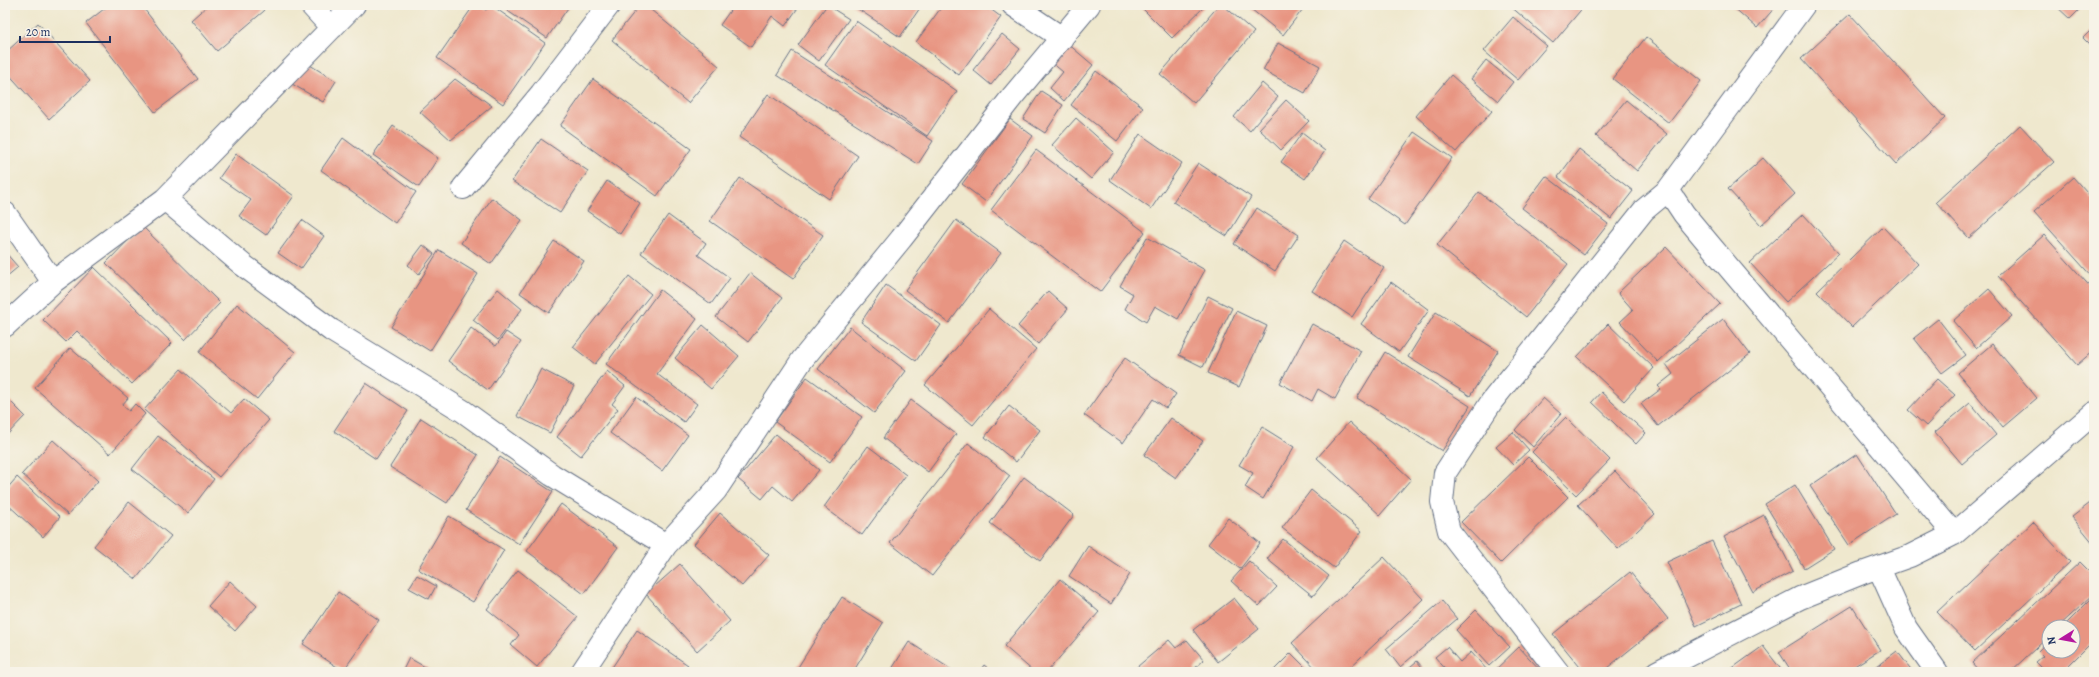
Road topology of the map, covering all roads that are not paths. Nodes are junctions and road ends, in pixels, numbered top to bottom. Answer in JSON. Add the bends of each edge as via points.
{"nodes":[{"id":1,"x":311,"y":5,"type":"edge"},
{"id":2,"x":354,"y":5,"type":"edge"},
{"id":3,"x":609,"y":5,"type":"edge"},
{"id":4,"x":1013,"y":5,"type":"edge"},
{"id":5,"x":1089,"y":5,"type":"edge"},
{"id":6,"x":1804,"y":5,"type":"edge"},
{"id":7,"x":332,"y":28,"type":"junction"},
{"id":8,"x":1062,"y":38,"type":"junction"},
{"id":9,"x":463,"y":188,"type":"dead end"},
{"id":10,"x":1668,"y":190,"type":"junction"},
{"id":11,"x":166,"y":199,"type":"junction"},
{"id":12,"x":5,"y":213,"type":"edge"},
{"id":13,"x":53,"y":282,"type":"junction"},
{"id":14,"x":5,"y":326,"type":"edge"},
{"id":15,"x":2089,"y":424,"type":"edge"},
{"id":16,"x":1954,"y":534,"type":"junction"},
{"id":17,"x":666,"y":545,"type":"junction"},
{"id":18,"x":1878,"y":568,"type":"junction"},
{"id":19,"x":582,"y":672,"type":"edge"},
{"id":20,"x":1558,"y":672,"type":"edge"},
{"id":21,"x":1657,"y":672,"type":"edge"},
{"id":22,"x":1937,"y":672,"type":"edge"}],
"edges":[{"from":1,"to":7,"type":"street"},
{"from":2,"to":7,"type":"street"},
{"from":3,"to":9,"type":"street","via":[[541,94]]},
{"from":4,"to":8,"type":"street"},
{"from":5,"to":8,"type":"street"},
{"from":6,"to":10,"type":"street"},
{"from":7,"to":11,"type":"street"},
{"from":8,"to":17,"type":"street","via":[[802,360],[716,490]]},
{"from":10,"to":16,"type":"street","via":[[1684,214]]},
{"from":10,"to":20,"type":"street","via":[[1644,210],[1492,401],[1445,473],[1442,502],[1449,531]]},
{"from":11,"to":13,"type":"street"},
{"from":11,"to":17,"type":"street","via":[[243,265],[331,330],[463,411],[552,475]]},
{"from":12,"to":13,"type":"street"},
{"from":13,"to":14,"type":"street"},
{"from":15,"to":16,"type":"street"},
{"from":16,"to":18,"type":"street","via":[[1910,556]]},
{"from":17,"to":19,"type":"street"},
{"from":18,"to":21,"type":"street","via":[[1862,572],[1800,598]]},
{"from":18,"to":22,"type":"street","via":[[1906,628]]}]}
